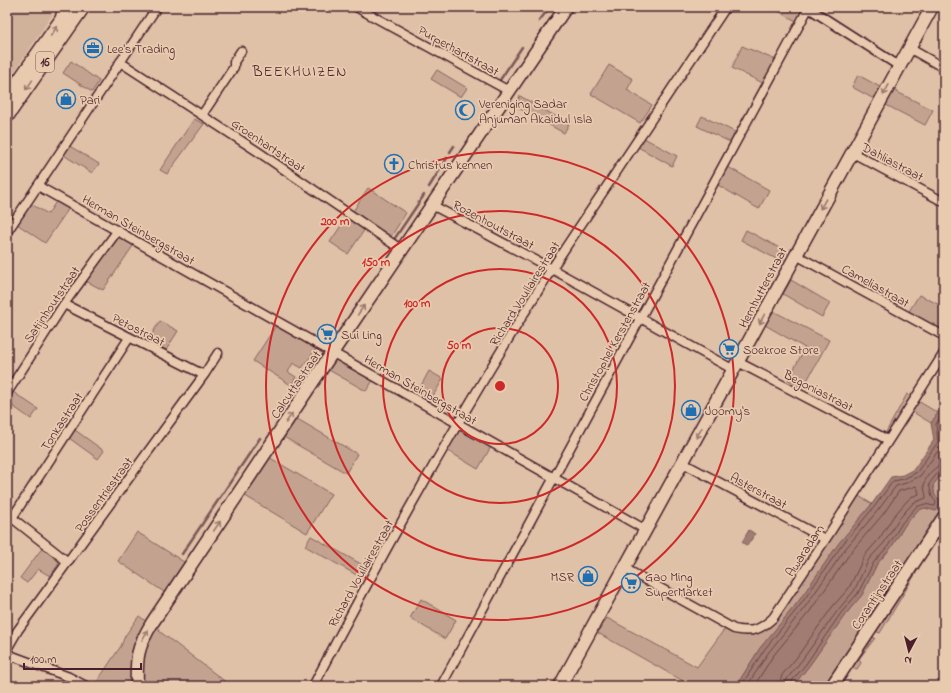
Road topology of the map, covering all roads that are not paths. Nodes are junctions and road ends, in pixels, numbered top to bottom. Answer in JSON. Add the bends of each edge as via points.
{"nodes":[{"id":1,"x":65,"y":7,"type":"edge"},
{"id":2,"x":76,"y":7,"type":"edge"},
{"id":3,"x":83,"y":7,"type":"edge"},
{"id":4,"x":157,"y":7,"type":"edge"},
{"id":5,"x":356,"y":7,"type":"edge"},
{"id":6,"x":566,"y":7,"type":"edge"},
{"id":7,"x":726,"y":7,"type":"edge"},
{"id":8,"x":808,"y":7,"type":"edge"},
{"id":9,"x":932,"y":7,"type":"edge"},
{"id":10,"x":64,"y":34,"type":"junction"},
{"id":11,"x":909,"y":48,"type":"junction"},
{"id":12,"x":241,"y":51,"type":"dead end"},
{"id":13,"x":120,"y":62,"type":"junction"},
{"id":14,"x":899,"y":66,"type":"junction"},
{"id":15,"x":944,"y":68,"type":"edge"},
{"id":16,"x":509,"y":91,"type":"junction"},
{"id":17,"x":7,"y":98,"type":"edge"},
{"id":18,"x":202,"y":115,"type":"junction"},
{"id":19,"x":7,"y":116,"type":"edge"},
{"id":20,"x":851,"y":152,"type":"junction"},
{"id":21,"x":38,"y":186,"type":"junction"},
{"id":22,"x":944,"y":202,"type":"edge"},
{"id":23,"x":432,"y":205,"type":"junction"},
{"id":24,"x":118,"y":230,"type":"junction"},
{"id":25,"x":7,"y":232,"type":"edge"},
{"id":26,"x":402,"y":250,"type":"junction"},
{"id":27,"x":796,"y":255,"type":"junction"},
{"id":28,"x":552,"y":269,"type":"junction"},
{"id":29,"x":64,"y":304,"type":"junction"},
{"id":30,"x":641,"y":318,"type":"junction"},
{"id":31,"x":944,"y":336,"type":"edge"},
{"id":32,"x":129,"y":338,"type":"junction"},
{"id":33,"x":218,"y":353,"type":"dead end"},
{"id":34,"x":332,"y":353,"type":"junction"},
{"id":35,"x":944,"y":353,"type":"edge"},
{"id":36,"x":736,"y":366,"type":"junction"},
{"id":37,"x":204,"y":375,"type":"junction"},
{"id":38,"x":7,"y":393,"type":"edge"},
{"id":39,"x":458,"y":424,"type":"junction"},
{"id":40,"x":888,"y":440,"type":"junction"},
{"id":41,"x":683,"y":463,"type":"junction"},
{"id":42,"x":553,"y":478,"type":"junction"},
{"id":43,"x":9,"y":516,"type":"edge"},
{"id":44,"x":942,"y":523,"type":"edge"},
{"id":45,"x":646,"y":530,"type":"junction"},
{"id":46,"x":825,"y":539,"type":"junction"},
{"id":47,"x":68,"y":562,"type":"junction"},
{"id":48,"x":624,"y":568,"type":"junction"},
{"id":49,"x":7,"y":649,"type":"edge"},
{"id":50,"x":7,"y":654,"type":"edge"},
{"id":51,"x":86,"y":686,"type":"edge"},
{"id":52,"x":138,"y":686,"type":"edge"},
{"id":53,"x":313,"y":686,"type":"edge"},
{"id":54,"x":441,"y":686,"type":"edge"},
{"id":55,"x":560,"y":686,"type":"edge"},
{"id":56,"x":832,"y":686,"type":"edge"}],
"edges":[{"from":17,"to":1,"type":"main road","number":"16","one_way":true,"via":[[62,19]]},
{"from":2,"to":10,"type":"main road"},
{"from":3,"to":10,"type":"main road","number":"16"},
{"from":4,"to":13,"type":"street"},
{"from":5,"to":16,"type":"street","name":"Purperhartstraat"},
{"from":6,"to":16,"type":"street","name":"Calcuttastraat"},
{"from":7,"to":28,"type":"street","name":"Richard Voullairestraat"},
{"from":8,"to":14,"type":"street"},
{"from":8,"to":30,"type":"street","name":"Christophel Kerstenstraat"},
{"from":9,"to":11,"type":"street","name":"Hernhutterstraat"},
{"from":10,"to":19,"type":"main road","number":"16","one_way":true},
{"from":11,"to":14,"type":"street","name":"Hernhutterstraat"},
{"from":11,"to":15,"type":"street"},
{"from":12,"to":18,"type":"street","via":[[234,62],[234,67]]},
{"from":13,"to":18,"type":"street","name":"Groenhartstraat"},
{"from":13,"to":21,"type":"street"},
{"from":14,"to":20,"type":"street","name":"Hernhutterstraat","one_way":true},
{"from":16,"to":23,"type":"street","name":"Calcuttastraat"},
{"from":18,"to":26,"type":"street","name":"Groenhartstraat"},
{"from":20,"to":22,"type":"street","name":"Dahliastraat"},
{"from":20,"to":27,"type":"street","name":"Hernhutterstraat","one_way":true},
{"from":21,"to":24,"type":"street","name":"Herman Steinbergstraat"},
{"from":21,"to":25,"type":"street"},
{"from":23,"to":26,"type":"street","name":"Calcuttastraat"},
{"from":23,"to":28,"type":"street","name":"Rozenhoutstraat"},
{"from":24,"to":29,"type":"street","name":"Satijnhoutstraat"},
{"from":24,"to":34,"type":"street","name":"Herman Steinbergstraat"},
{"from":34,"to":26,"type":"street","name":"Calcuttastraat","one_way":true},
{"from":27,"to":31,"type":"street","name":"Cameliastraat"},
{"from":27,"to":36,"type":"street","name":"Hernhutterstraat","one_way":true},
{"from":28,"to":30,"type":"street","name":"Rozenhoutstraat"},
{"from":28,"to":39,"type":"street","name":"Richard Voullairestraat"},
{"from":29,"to":32,"type":"street","name":"Petostraat"},
{"from":29,"to":38,"type":"street","name":"Satijnhoutstraat"},
{"from":30,"to":36,"type":"street","name":"Rozenhoutstraat"},
{"from":30,"to":42,"type":"street","name":"Christophel Kerstenstraat"},
{"from":32,"to":37,"type":"street","name":"Petostraat"},
{"from":32,"to":43,"type":"street","name":"Tonkastraat"},
{"from":33,"to":37,"type":"street","name":"Possentriestraat"},
{"from":34,"to":39,"type":"street","name":"Herman Steinbergstraat"},
{"from":52,"to":34,"type":"street","name":"Calcuttastraat","one_way":true,"via":[[141,641]]},
{"from":35,"to":40,"type":"street","name":"Awaradam"},
{"from":36,"to":40,"type":"street","name":"Begoniastraat"},
{"from":36,"to":41,"type":"street","name":"Hernhutterstraat","one_way":true},
{"from":37,"to":47,"type":"street","name":"Possentriestraat"},
{"from":39,"to":42,"type":"street","name":"Herman Steinbergstraat"},
{"from":39,"to":53,"type":"street","name":"Richard Voullairestraat","via":[[373,572]]},
{"from":40,"to":46,"type":"street","name":"Awaradam"},
{"from":41,"to":45,"type":"street","name":"Hernhutterstraat"},
{"from":41,"to":46,"type":"street","name":"Asterstraat"},
{"from":42,"to":45,"type":"street","name":"Herman Steinbergstraat"},
{"from":42,"to":54,"type":"street","name":"Christophel Kerstenstraat"},
{"from":43,"to":47,"type":"street"},
{"from":44,"to":56,"type":"street","name":"Corantijnstraat"},
{"from":45,"to":48,"type":"street","name":"Hernhutterstraat"},
{"from":46,"to":48,"type":"street","name":"Awaradam","via":[[774,618],[755,630],[734,629]]},
{"from":47,"to":49,"type":"street","name":"Possentriestraat"},
{"from":48,"to":55,"type":"street","name":"Hernhutterstraat"},
{"from":50,"to":51,"type":"street"}]}
